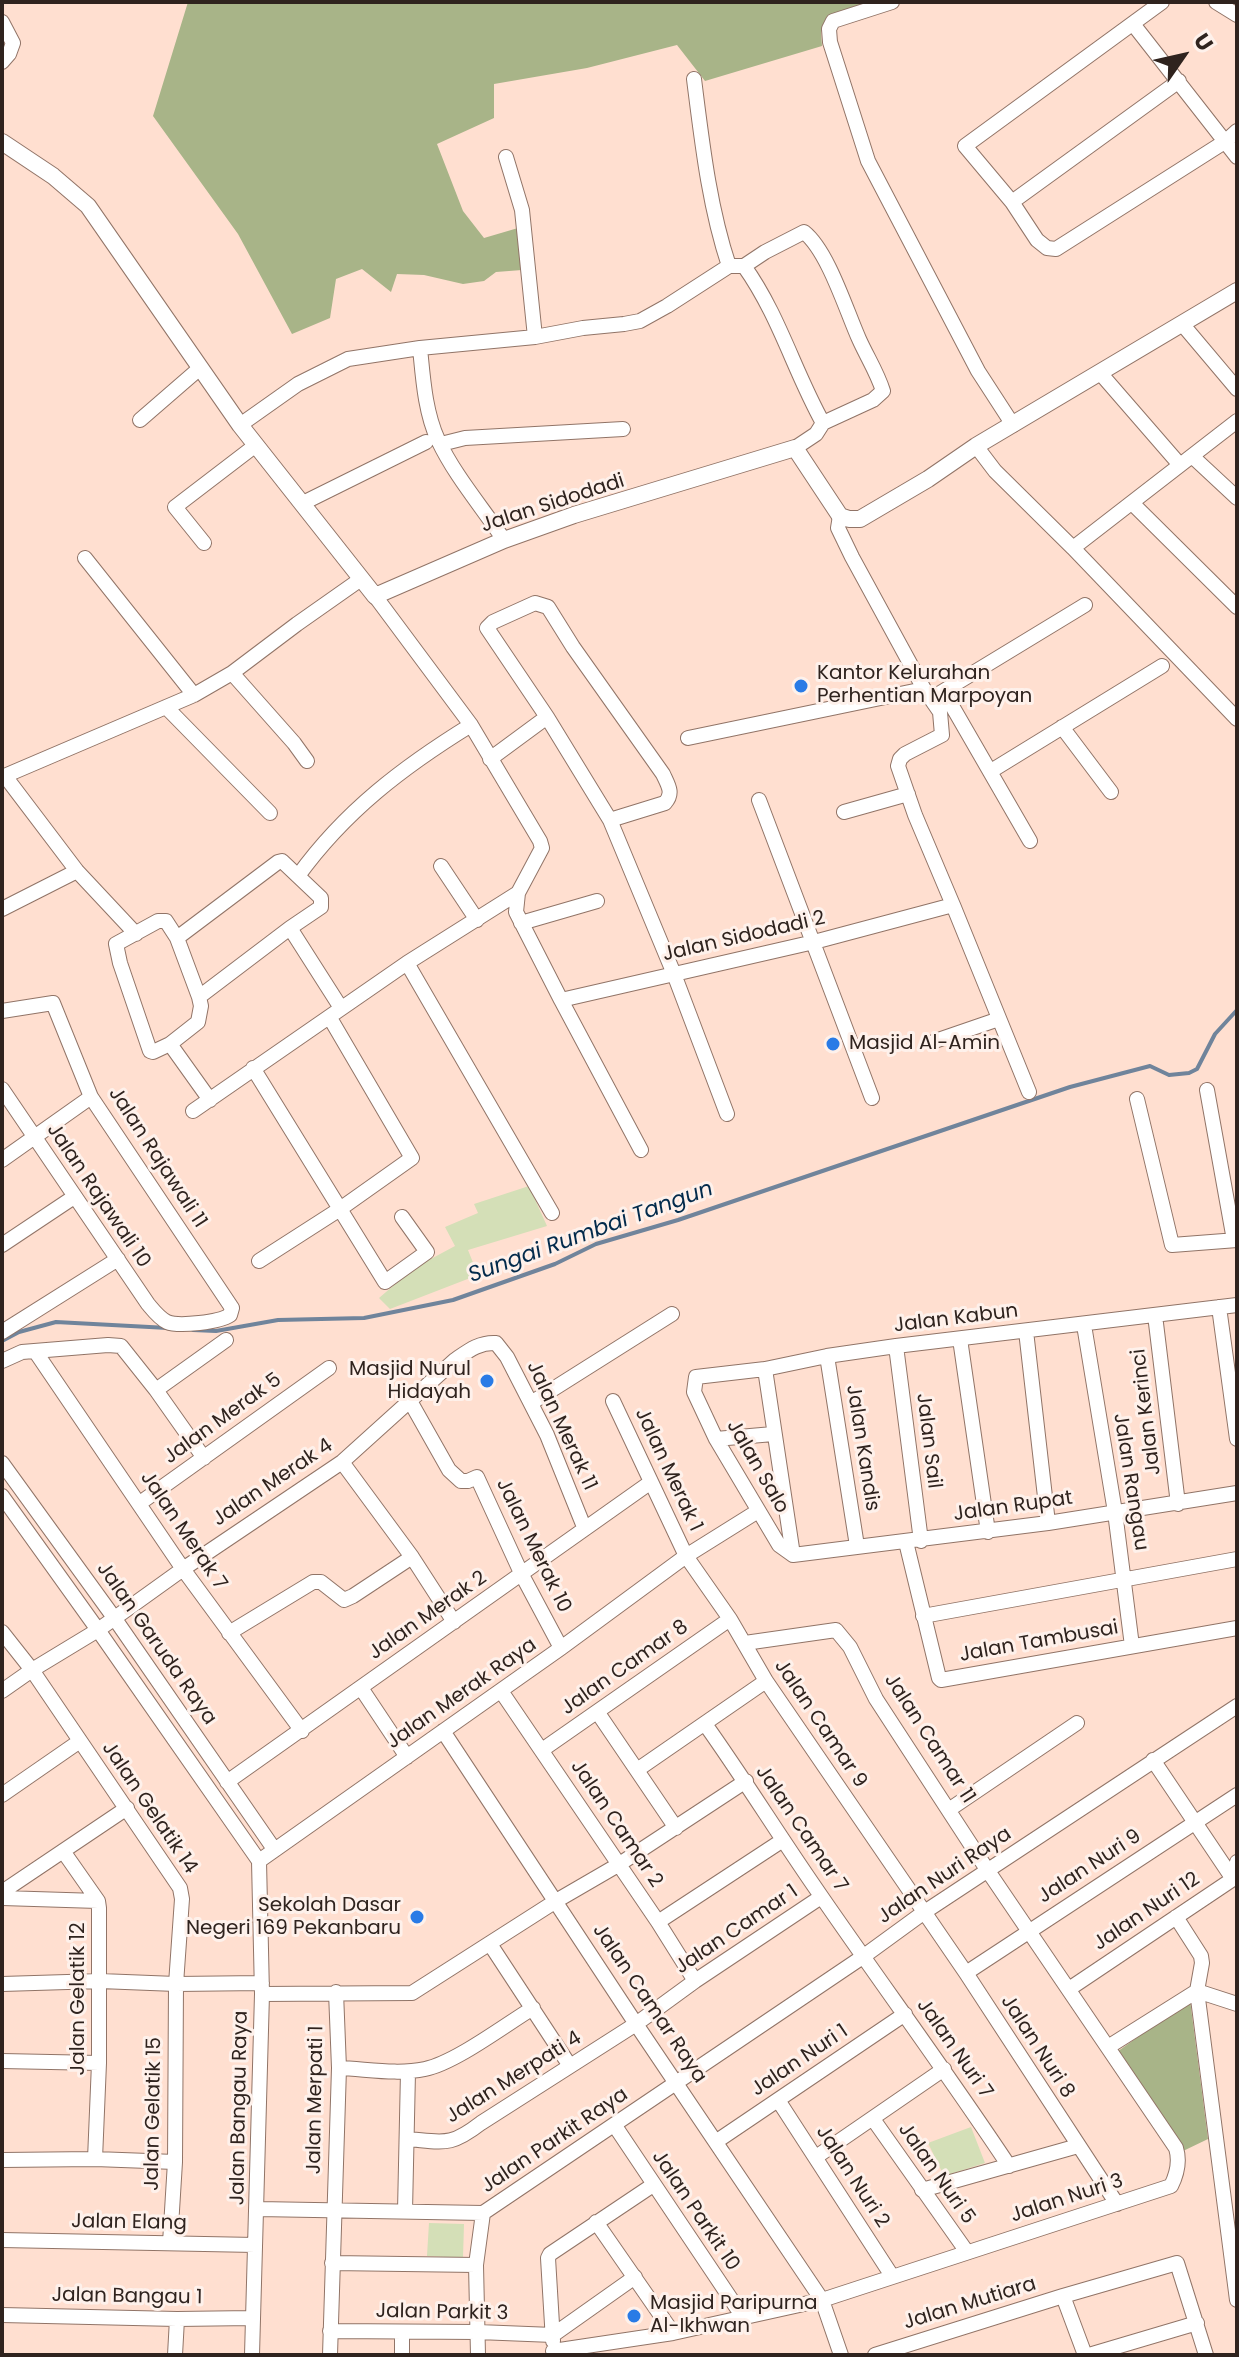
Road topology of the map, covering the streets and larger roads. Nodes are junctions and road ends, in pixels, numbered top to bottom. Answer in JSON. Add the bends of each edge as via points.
{"nodes":[{"id":1,"x":892,"y":2,"type":"edge"},
{"id":2,"x":1162,"y":2,"type":"edge"},
{"id":3,"x":1216,"y":2,"type":"edge"},
{"id":4,"x":1237,"y":15,"type":"edge"},
{"id":5,"x":2,"y":22,"type":"edge"},
{"id":6,"x":1133,"y":24,"type":"junction"},
{"id":7,"x":2,"y":62,"type":"edge"},
{"id":8,"x":694,"y":79,"type":"dead end"},
{"id":9,"x":1179,"y":81,"type":"junction"},
{"id":10,"x":1231,"y":136,"type":"edge"},
{"id":11,"x":2,"y":142,"type":"edge"},
{"id":12,"x":506,"y":157,"type":"dead end"},
{"id":13,"x":1237,"y":157,"type":"edge"},
{"id":14,"x":1012,"y":202,"type":"junction"},
{"id":15,"x":729,"y":266,"type":"junction"},
{"id":16,"x":744,"y":266,"type":"junction"},
{"id":17,"x":1237,"y":291,"type":"edge"},
{"id":18,"x":1183,"y":325,"type":"junction"},
{"id":19,"x":535,"y":337,"type":"junction"},
{"id":20,"x":420,"y":348,"type":"junction"},
{"id":21,"x":200,"y":368,"type":"junction"},
{"id":22,"x":1101,"y":374,"type":"junction"},
{"id":23,"x":1237,"y":389,"type":"edge"},
{"id":24,"x":140,"y":420,"type":"dead end"},
{"id":25,"x":1237,"y":421,"type":"edge"},
{"id":26,"x":823,"y":423,"type":"junction"},
{"id":27,"x":240,"y":425,"type":"junction"},
{"id":28,"x":1013,"y":425,"type":"junction"},
{"id":29,"x":623,"y":429,"type":"dead end"},
{"id":30,"x":434,"y":443,"type":"junction"},
{"id":31,"x":256,"y":445,"type":"junction"},
{"id":32,"x":976,"y":446,"type":"junction"},
{"id":33,"x":795,"y":448,"type":"junction"},
{"id":34,"x":1193,"y":457,"type":"junction"},
{"id":35,"x":1180,"y":465,"type":"junction"},
{"id":36,"x":1237,"y":498,"type":"edge"},
{"id":37,"x":303,"y":503,"type":"junction"},
{"id":38,"x":1133,"y":504,"type":"junction"},
{"id":39,"x":840,"y":516,"type":"junction"},
{"id":40,"x":504,"y":540,"type":"junction"},
{"id":41,"x":204,"y":543,"type":"dead end"},
{"id":42,"x":1073,"y":548,"type":"junction"},
{"id":43,"x":85,"y":558,"type":"dead end"},
{"id":44,"x":361,"y":579,"type":"junction"},
{"id":45,"x":375,"y":596,"type":"junction"},
{"id":46,"x":1085,"y":605,"type":"dead end"},
{"id":47,"x":1237,"y":607,"type":"edge"},
{"id":48,"x":1162,"y":666,"type":"dead end"},
{"id":49,"x":232,"y":673,"type":"junction"},
{"id":50,"x":934,"y":693,"type":"junction"},
{"id":51,"x":194,"y":695,"type":"junction"},
{"id":52,"x":166,"y":707,"type":"junction"},
{"id":53,"x":547,"y":717,"type":"junction"},
{"id":54,"x":1237,"y":719,"type":"edge"},
{"id":55,"x":471,"y":725,"type":"junction"},
{"id":56,"x":1062,"y":727,"type":"junction"},
{"id":57,"x":688,"y":738,"type":"dead end"},
{"id":58,"x":490,"y":759,"type":"junction"},
{"id":59,"x":307,"y":761,"type":"dead end"},
{"id":60,"x":991,"y":771,"type":"junction"},
{"id":61,"x":3,"y":777,"type":"edge"},
{"id":62,"x":1111,"y":792,"type":"dead end"},
{"id":63,"x":908,"y":794,"type":"junction"},
{"id":64,"x":759,"y":800,"type":"dead end"},
{"id":65,"x":844,"y":812,"type":"dead end"},
{"id":66,"x":270,"y":813,"type":"dead end"},
{"id":67,"x":610,"y":820,"type":"junction"},
{"id":68,"x":1030,"y":841,"type":"dead end"},
{"id":69,"x":441,"y":866,"type":"dead end"},
{"id":70,"x":77,"y":871,"type":"junction"},
{"id":71,"x":298,"y":876,"type":"junction"},
{"id":72,"x":518,"y":893,"type":"junction"},
{"id":73,"x":597,"y":901,"type":"dead end"},
{"id":74,"x":953,"y":905,"type":"junction"},
{"id":75,"x":2,"y":909,"type":"edge"},
{"id":76,"x":477,"y":920,"type":"junction"},
{"id":77,"x":521,"y":923,"type":"junction"},
{"id":78,"x":290,"y":928,"type":"junction"},
{"id":79,"x":136,"y":934,"type":"junction"},
{"id":80,"x":177,"y":938,"type":"junction"},
{"id":81,"x":814,"y":942,"type":"junction"},
{"id":82,"x":407,"y":963,"type":"junction"},
{"id":83,"x":674,"y":974,"type":"junction"},
{"id":84,"x":199,"y":997,"type":"junction"},
{"id":85,"x":561,"y":1000,"type":"junction"},
{"id":86,"x":2,"y":1011,"type":"edge"},
{"id":87,"x":335,"y":1013,"type":"junction"},
{"id":88,"x":999,"y":1019,"type":"junction"},
{"id":89,"x":935,"y":1041,"type":"dead end"},
{"id":90,"x":170,"y":1044,"type":"junction"},
{"id":91,"x":253,"y":1068,"type":"junction"},
{"id":92,"x":2,"y":1089,"type":"edge"},
{"id":93,"x":1207,"y":1090,"type":"dead end"},
{"id":94,"x":1029,"y":1092,"type":"dead end"},
{"id":95,"x":91,"y":1097,"type":"junction"},
{"id":96,"x":872,"y":1098,"type":"dead end"},
{"id":97,"x":1137,"y":1099,"type":"dead end"},
{"id":98,"x":210,"y":1100,"type":"junction"},
{"id":99,"x":193,"y":1111,"type":"dead end"},
{"id":100,"x":727,"y":1114,"type":"dead end"},
{"id":101,"x":35,"y":1138,"type":"junction"},
{"id":102,"x":641,"y":1150,"type":"dead end"},
{"id":103,"x":2,"y":1160,"type":"edge"},
{"id":104,"x":74,"y":1197,"type":"junction"},
{"id":105,"x":340,"y":1209,"type":"junction"},
{"id":106,"x":552,"y":1213,"type":"dead end"},
{"id":107,"x":402,"y":1217,"type":"dead end"},
{"id":108,"x":1236,"y":1240,"type":"edge"},
{"id":109,"x":2,"y":1245,"type":"edge"},
{"id":110,"x":118,"y":1259,"type":"junction"},
{"id":111,"x":259,"y":1261,"type":"dead end"},
{"id":112,"x":1237,"y":1305,"type":"edge"},
{"id":113,"x":1219,"y":1307,"type":"junction"},
{"id":114,"x":672,"y":1314,"type":"dead end"},
{"id":115,"x":1155,"y":1315,"type":"junction"},
{"id":116,"x":166,"y":1321,"type":"joint"},
{"id":117,"x":1084,"y":1325,"type":"junction"},
{"id":118,"x":1026,"y":1331,"type":"junction"},
{"id":119,"x":2,"y":1332,"type":"edge"},
{"id":120,"x":960,"y":1339,"type":"junction"},
{"id":121,"x":226,"y":1340,"type":"dead end"},
{"id":122,"x":496,"y":1343,"type":"joint"},
{"id":123,"x":896,"y":1346,"type":"junction"},
{"id":124,"x":35,"y":1351,"type":"junction"},
{"id":125,"x":827,"y":1356,"type":"junction"},
{"id":126,"x":2,"y":1361,"type":"edge"},
{"id":127,"x":329,"y":1368,"type":"dead end"},
{"id":128,"x":765,"y":1369,"type":"junction"},
{"id":129,"x":156,"y":1390,"type":"junction"},
{"id":130,"x":694,"y":1392,"type":"joint"},
{"id":131,"x":410,"y":1401,"type":"junction"},
{"id":132,"x":613,"y":1401,"type":"dead end"},
{"id":133,"x":531,"y":1403,"type":"junction"},
{"id":134,"x":773,"y":1434,"type":"junction"},
{"id":135,"x":716,"y":1439,"type":"junction"},
{"id":136,"x":1237,"y":1439,"type":"edge"},
{"id":137,"x":204,"y":1458,"type":"junction"},
{"id":138,"x":342,"y":1462,"type":"junction"},
{"id":139,"x":2,"y":1463,"type":"edge"},
{"id":140,"x":651,"y":1482,"type":"junction"},
{"id":141,"x":1237,"y":1493,"type":"edge"},
{"id":142,"x":2,"y":1496,"type":"edge"},
{"id":143,"x":140,"y":1503,"type":"junction"},
{"id":144,"x":1178,"y":1504,"type":"junction"},
{"id":145,"x":758,"y":1511,"type":"junction"},
{"id":146,"x":1115,"y":1512,"type":"junction"},
{"id":147,"x":1048,"y":1523,"type":"junction"},
{"id":148,"x":584,"y":1527,"type":"junction"},
{"id":149,"x":988,"y":1532,"type":"junction"},
{"id":150,"x":914,"y":1541,"type":"junction"},
{"id":151,"x":857,"y":1546,"type":"junction"},
{"id":152,"x":793,"y":1555,"type":"junction"},
{"id":153,"x":686,"y":1556,"type":"junction"},
{"id":154,"x":412,"y":1557,"type":"junction"},
{"id":155,"x":1237,"y":1559,"type":"edge"},
{"id":156,"x":183,"y":1569,"type":"junction"},
{"id":157,"x":522,"y":1575,"type":"junction"},
{"id":158,"x":1125,"y":1579,"type":"junction"},
{"id":159,"x":923,"y":1616,"type":"junction"},
{"id":160,"x":115,"y":1619,"type":"junction"},
{"id":161,"x":730,"y":1619,"type":"junction"},
{"id":162,"x":454,"y":1622,"type":"junction"},
{"id":163,"x":1237,"y":1628,"type":"edge"},
{"id":164,"x":98,"y":1630,"type":"junction"},
{"id":165,"x":2,"y":1632,"type":"edge"},
{"id":166,"x":229,"y":1633,"type":"junction"},
{"id":167,"x":745,"y":1643,"type":"junction"},
{"id":168,"x":1132,"y":1646,"type":"junction"},
{"id":169,"x":561,"y":1648,"type":"junction"},
{"id":170,"x":32,"y":1670,"type":"junction"},
{"id":171,"x":766,"y":1681,"type":"junction"},
{"id":172,"x":361,"y":1688,"type":"junction"},
{"id":173,"x":2,"y":1691,"type":"edge"},
{"id":174,"x":501,"y":1691,"type":"junction"},
{"id":175,"x":1237,"y":1706,"type":"edge"},
{"id":176,"x":598,"y":1713,"type":"junction"},
{"id":177,"x":1077,"y":1723,"type":"dead end"},
{"id":178,"x":705,"y":1724,"type":"junction"},
{"id":179,"x":302,"y":1731,"type":"junction"},
{"id":180,"x":443,"y":1731,"type":"junction"},
{"id":181,"x":80,"y":1741,"type":"junction"},
{"id":182,"x":542,"y":1750,"type":"junction"},
{"id":183,"x":407,"y":1757,"type":"junction"},
{"id":184,"x":1153,"y":1760,"type":"junction"},
{"id":185,"x":637,"y":1770,"type":"junction"},
{"id":186,"x":746,"y":1781,"type":"junction"},
{"id":187,"x":227,"y":1782,"type":"junction"},
{"id":188,"x":2,"y":1795,"type":"edge"},
{"id":189,"x":1237,"y":1795,"type":"edge"},
{"id":190,"x":127,"y":1808,"type":"junction"},
{"id":191,"x":950,"y":1809,"type":"junction"},
{"id":192,"x":1195,"y":1822,"type":"junction"},
{"id":193,"x":676,"y":1828,"type":"junction"},
{"id":194,"x":783,"y":1840,"type":"junction"},
{"id":195,"x":274,"y":1849,"type":"junction"},
{"id":196,"x":63,"y":1851,"type":"junction"},
{"id":197,"x":259,"y":1861,"type":"junction"},
{"id":198,"x":1237,"y":1862,"type":"edge"},
{"id":199,"x":618,"y":1865,"type":"junction"},
{"id":200,"x":988,"y":1871,"type":"junction"},
{"id":201,"x":1233,"y":1879,"type":"junction"},
{"id":202,"x":2,"y":1895,"type":"edge"},
{"id":203,"x":821,"y":1897,"type":"junction"},
{"id":204,"x":98,"y":1901,"type":"junction"},
{"id":205,"x":556,"y":1901,"type":"junction"},
{"id":206,"x":923,"y":1913,"type":"junction"},
{"id":207,"x":1176,"y":1917,"type":"junction"},
{"id":208,"x":658,"y":1922,"type":"junction"},
{"id":209,"x":1029,"y":1931,"type":"junction"},
{"id":210,"x":490,"y":1944,"type":"junction"},
{"id":211,"x":864,"y":1956,"type":"junction"},
{"id":212,"x":966,"y":1973,"type":"junction"},
{"id":213,"x":100,"y":1981,"type":"junction"},
{"id":214,"x":695,"y":1981,"type":"junction"},
{"id":215,"x":2,"y":1984,"type":"edge"},
{"id":216,"x":176,"y":1984,"type":"junction"},
{"id":217,"x":262,"y":1988,"type":"junction"},
{"id":218,"x":1069,"y":1989,"type":"junction"},
{"id":219,"x":1197,"y":1991,"type":"junction"},
{"id":220,"x":336,"y":1992,"type":"junction"},
{"id":221,"x":1237,"y":2004,"type":"edge"},
{"id":222,"x":533,"y":2008,"type":"junction"},
{"id":223,"x":905,"y":2014,"type":"junction"},
{"id":224,"x":636,"y":2024,"type":"junction"},
{"id":225,"x":1108,"y":2047,"type":"junction"},
{"id":226,"x":2,"y":2061,"type":"edge"},
{"id":227,"x":99,"y":2063,"type":"junction"},
{"id":228,"x":570,"y":2066,"type":"junction"},
{"id":229,"x":339,"y":2068,"type":"junction"},
{"id":230,"x":944,"y":2069,"type":"junction"},
{"id":231,"x":408,"y":2072,"type":"junction"},
{"id":232,"x":677,"y":2083,"type":"junction"},
{"id":233,"x":778,"y":2100,"type":"junction"},
{"id":234,"x":873,"y":2119,"type":"junction"},
{"id":235,"x":615,"y":2126,"type":"junction"},
{"id":236,"x":407,"y":2139,"type":"junction"},
{"id":237,"x":717,"y":2141,"type":"junction"},
{"id":238,"x":1078,"y":2146,"type":"junction"},
{"id":239,"x":816,"y":2157,"type":"junction"},
{"id":240,"x":95,"y":2159,"type":"junction"},
{"id":241,"x":2,"y":2160,"type":"edge"},
{"id":242,"x":175,"y":2162,"type":"junction"},
{"id":243,"x":1009,"y":2166,"type":"junction"},
{"id":244,"x":653,"y":2185,"type":"junction"},
{"id":245,"x":922,"y":2190,"type":"junction"},
{"id":246,"x":1117,"y":2204,"type":"junction"},
{"id":247,"x":258,"y":2209,"type":"junction"},
{"id":248,"x":333,"y":2209,"type":"junction"},
{"id":249,"x":405,"y":2211,"type":"junction"},
{"id":250,"x":483,"y":2213,"type":"junction"},
{"id":251,"x":596,"y":2222,"type":"junction"},
{"id":252,"x":2,"y":2240,"type":"edge"},
{"id":253,"x":170,"y":2243,"type":"junction"},
{"id":254,"x":255,"y":2245,"type":"junction"},
{"id":255,"x":967,"y":2252,"type":"junction"},
{"id":256,"x":332,"y":2263,"type":"junction"},
{"id":257,"x":476,"y":2265,"type":"junction"},
{"id":258,"x":892,"y":2276,"type":"junction"},
{"id":259,"x":635,"y":2277,"type":"junction"},
{"id":260,"x":1063,"y":2296,"type":"junction"},
{"id":261,"x":822,"y":2300,"type":"junction"},
{"id":262,"x":1237,"y":2300,"type":"edge"},
{"id":263,"x":2,"y":2315,"type":"edge"},
{"id":264,"x":743,"y":2317,"type":"junction"},
{"id":265,"x":252,"y":2318,"type":"junction"},
{"id":266,"x":177,"y":2319,"type":"junction"},
{"id":267,"x":1197,"y":2323,"type":"junction"},
{"id":268,"x":330,"y":2331,"type":"junction"},
{"id":269,"x":402,"y":2332,"type":"junction"},
{"id":270,"x":478,"y":2332,"type":"junction"},
{"id":271,"x":673,"y":2333,"type":"junction"},
{"id":272,"x":553,"y":2347,"type":"edge"},
{"id":273,"x":175,"y":2355,"type":"edge"},
{"id":274,"x":252,"y":2355,"type":"edge"},
{"id":275,"x":330,"y":2355,"type":"edge"},
{"id":276,"x":402,"y":2355,"type":"edge"},
{"id":277,"x":478,"y":2355,"type":"edge"},
{"id":278,"x":841,"y":2355,"type":"edge"},
{"id":279,"x":875,"y":2355,"type":"edge"},
{"id":280,"x":1087,"y":2355,"type":"edge"},
{"id":281,"x":1206,"y":2355,"type":"edge"}],
"edges":[{"from":1,"to":28,"type":"street","via":[[833,21],[830,42],[868,161],[978,371]]},
{"from":2,"to":6,"type":"street"},
{"from":3,"to":4,"type":"street"},
{"from":5,"to":7,"type":"street","via":[[13,43]]},
{"from":6,"to":9,"type":"street"},
{"from":6,"to":14,"type":"street","via":[[965,146]]},
{"from":8,"to":15,"type":"street","via":[[717,225]]},
{"from":9,"to":10,"type":"street"},
{"from":9,"to":14,"type":"street"},
{"from":10,"to":13,"type":"street"},
{"from":10,"to":14,"type":"street","via":[[1056,249],[1037,240]]},
{"from":11,"to":21,"type":"street","via":[[88,206]]},
{"from":12,"to":19,"type":"street","via":[[522,210]]},
{"from":15,"to":16,"type":"street"},
{"from":15,"to":19,"type":"street","via":[[640,321]]},
{"from":16,"to":26,"type":"street","via":[[775,316]]},
{"from":16,"to":26,"type":"street","via":[[804,232],[823,256],[883,391]]},
{"from":17,"to":18,"type":"street"},
{"from":18,"to":22,"type":"street"},
{"from":18,"to":23,"type":"street"},
{"from":19,"to":20,"type":"street"},
{"from":20,"to":27,"type":"street","via":[[348,359],[298,384]]},
{"from":20,"to":30,"type":"street"},
{"from":21,"to":24,"type":"street"},
{"from":21,"to":27,"type":"street"},
{"from":22,"to":28,"type":"street"},
{"from":22,"to":35,"type":"street"},
{"from":25,"to":34,"type":"street"},
{"from":26,"to":33,"type":"street"},
{"from":27,"to":31,"type":"street"},
{"from":28,"to":32,"type":"street"},
{"from":29,"to":30,"type":"street"},
{"from":30,"to":37,"type":"street"},
{"from":30,"to":40,"type":"street"},
{"from":31,"to":37,"type":"street"},
{"from":31,"to":41,"type":"street","via":[[175,507]]},
{"from":32,"to":39,"type":"street","via":[[860,519]]},
{"from":32,"to":42,"type":"street"},
{"from":33,"to":39,"type":"street"},
{"from":33,"to":40,"type":"street","name":"Jalan Sidodadi"},
{"from":34,"to":35,"type":"street"},
{"from":34,"to":36,"type":"street"},
{"from":35,"to":38,"type":"street"},
{"from":37,"to":44,"type":"street"},
{"from":38,"to":42,"type":"street"},
{"from":38,"to":47,"type":"street"},
{"from":39,"to":50,"type":"street","via":[[838,528],[852,557]]},
{"from":40,"to":45,"type":"street","name":"Jalan Sidodadi"},
{"from":42,"to":54,"type":"street"},
{"from":43,"to":51,"type":"street"},
{"from":44,"to":45,"type":"street"},
{"from":44,"to":49,"type":"street"},
{"from":45,"to":55,"type":"street"},
{"from":46,"to":50,"type":"street"},
{"from":48,"to":56,"type":"street"},
{"from":49,"to":51,"type":"street"},
{"from":49,"to":59,"type":"street"},
{"from":50,"to":57,"type":"street"},
{"from":50,"to":60,"type":"street"},
{"from":50,"to":63,"type":"street","via":[[942,735],[900,759]]},
{"from":51,"to":52,"type":"street"},
{"from":52,"to":61,"type":"street"},
{"from":52,"to":66,"type":"street"},
{"from":53,"to":58,"type":"street"},
{"from":53,"to":67,"type":"street"},
{"from":53,"to":67,"type":"street","via":[[487,628],[535,603],[548,607],[670,789],[665,803]]},
{"from":55,"to":58,"type":"street"},
{"from":55,"to":71,"type":"street","via":[[378,790],[321,844]]},
{"from":56,"to":60,"type":"street"},
{"from":56,"to":62,"type":"street"},
{"from":58,"to":72,"type":"street","via":[[542,848]]},
{"from":60,"to":68,"type":"street"},
{"from":61,"to":70,"type":"street"},
{"from":63,"to":65,"type":"street"},
{"from":63,"to":74,"type":"street"},
{"from":64,"to":81,"type":"street"},
{"from":67,"to":83,"type":"street"},
{"from":69,"to":76,"type":"street"},
{"from":70,"to":75,"type":"street"},
{"from":70,"to":79,"type":"street"},
{"from":71,"to":78,"type":"street","via":[[322,902]]},
{"from":71,"to":80,"type":"street","via":[[278,862]]},
{"from":72,"to":76,"type":"street"},
{"from":72,"to":77,"type":"street"},
{"from":73,"to":77,"type":"street"},
{"from":74,"to":81,"type":"street","name":"Jalan Sidodadi 2"},
{"from":74,"to":88,"type":"street"},
{"from":76,"to":82,"type":"street"},
{"from":77,"to":85,"type":"street"},
{"from":78,"to":84,"type":"street"},
{"from":78,"to":87,"type":"street"},
{"from":79,"to":80,"type":"street","via":[[162,919]]},
{"from":79,"to":90,"type":"street","via":[[116,944],[120,963],[150,1051]]},
{"from":80,"to":84,"type":"street"},
{"from":81,"to":83,"type":"street","name":"Jalan Sidodadi 2"},
{"from":81,"to":96,"type":"street"},
{"from":82,"to":87,"type":"street"},
{"from":82,"to":106,"type":"street"},
{"from":83,"to":85,"type":"street","name":"Jalan Sidodadi 2"},
{"from":83,"to":100,"type":"street"},
{"from":84,"to":90,"type":"street","via":[[198,1022]]},
{"from":85,"to":102,"type":"street"},
{"from":86,"to":95,"type":"street","name":"Jalan Rajawali 11","via":[[53,1003]]},
{"from":87,"to":91,"type":"street"},
{"from":87,"to":105,"type":"street","via":[[412,1158]]},
{"from":88,"to":89,"type":"street"},
{"from":88,"to":94,"type":"street"},
{"from":90,"to":98,"type":"street"},
{"from":91,"to":98,"type":"street"},
{"from":91,"to":105,"type":"street"},
{"from":92,"to":101,"type":"street","name":"Jalan Rajawali 10"},
{"from":93,"to":108,"type":"street"},
{"from":95,"to":101,"type":"street"},
{"from":95,"to":116,"type":"street","name":"Jalan Rajawali 11","via":[[232,1308],[222,1321]]},
{"from":97,"to":108,"type":"street","via":[[1172,1245]]},
{"from":98,"to":99,"type":"street"},
{"from":101,"to":103,"type":"street"},
{"from":101,"to":104,"type":"street","name":"Jalan Rajawali 10"},
{"from":104,"to":109,"type":"street"},
{"from":104,"to":110,"type":"street","name":"Jalan Rajawali 10"},
{"from":105,"to":107,"type":"street","via":[[385,1282],[427,1252]]},
{"from":105,"to":111,"type":"street"},
{"from":110,"to":116,"type":"street","name":"Jalan Rajawali 10"},
{"from":110,"to":119,"type":"street"},
{"from":112,"to":113,"type":"street","name":"Jalan Kabun"},
{"from":113,"to":115,"type":"street","name":"Jalan Kabun"},
{"from":113,"to":136,"type":"street"},
{"from":114,"to":133,"type":"street"},
{"from":115,"to":117,"type":"street","name":"Jalan Kabun"},
{"from":115,"to":144,"type":"street","name":"Jalan Kerinci"},
{"from":117,"to":118,"type":"street","name":"Jalan Kabun"},
{"from":117,"to":146,"type":"street","name":"Jalan Rangau"},
{"from":118,"to":120,"type":"street","name":"Jalan Kabun"},
{"from":118,"to":147,"type":"street"},
{"from":120,"to":123,"type":"street","name":"Jalan Kabun"},
{"from":120,"to":149,"type":"street"},
{"from":121,"to":129,"type":"street"},
{"from":122,"to":131,"type":"street","name":"Jalan Merak 4","via":[[476,1346],[455,1360]]},
{"from":122,"to":133,"type":"street","name":"Jalan Merak 11"},
{"from":123,"to":125,"type":"street","name":"Jalan Kabun"},
{"from":123,"to":150,"type":"street","name":"Jalan Sail"},
{"from":124,"to":126,"type":"street"},
{"from":124,"to":129,"type":"street","via":[[121,1346]]},
{"from":124,"to":143,"type":"street","name":"Jalan Merak 7"},
{"from":125,"to":128,"type":"street","name":"Jalan Kabun"},
{"from":125,"to":151,"type":"street","name":"Jalan Kandis"},
{"from":127,"to":137,"type":"street","name":"Jalan Merak 5"},
{"from":128,"to":130,"type":"street","name":"Jalan Kabun","via":[[696,1377]]},
{"from":128,"to":134,"type":"street"},
{"from":129,"to":137,"type":"street"},
{"from":130,"to":135,"type":"street","name":"Jalan Salo"},
{"from":131,"to":138,"type":"street","name":"Jalan Merak 4"},
{"from":131,"to":157,"type":"street","name":"Jalan Merak 10","via":[[449,1470],[461,1481],[477,1477]]},
{"from":132,"to":140,"type":"street","name":"Jalan Merak 1"},
{"from":133,"to":148,"type":"street","name":"Jalan Merak 11"},
{"from":134,"to":135,"type":"street"},
{"from":134,"to":152,"type":"street"},
{"from":135,"to":145,"type":"street","name":"Jalan Salo"},
{"from":137,"to":143,"type":"street","name":"Jalan Merak 5"},
{"from":138,"to":154,"type":"street"},
{"from":138,"to":156,"type":"street","name":"Jalan Merak 4"},
{"from":139,"to":160,"type":"street","name":"Jalan Garuda Raya"},
{"from":140,"to":148,"type":"street","name":"Jalan Merak 2"},
{"from":140,"to":153,"type":"street","name":"Jalan Merak 1"},
{"from":141,"to":144,"type":"street","name":"Jalan Rupat"},
{"from":142,"to":164,"type":"street","name":"Jalan Garuda Raya"},
{"from":143,"to":156,"type":"street","name":"Jalan Merak 7"},
{"from":144,"to":146,"type":"street","name":"Jalan Rupat"},
{"from":145,"to":152,"type":"street","name":"Jalan Salo","via":[[779,1545]]},
{"from":145,"to":153,"type":"street","name":"Jalan Merak Raya"},
{"from":146,"to":147,"type":"street","name":"Jalan Rupat"},
{"from":146,"to":158,"type":"street","name":"Jalan Rangau"},
{"from":147,"to":149,"type":"street","name":"Jalan Rupat"},
{"from":148,"to":157,"type":"street","name":"Jalan Merak 2"},
{"from":149,"to":150,"type":"street","name":"Jalan Rupat"},
{"from":150,"to":151,"type":"street","name":"Jalan Rupat"},
{"from":150,"to":159,"type":"street","name":"Jalan Tambusai"},
{"from":151,"to":152,"type":"street","name":"Jalan Rupat"},
{"from":153,"to":161,"type":"street","name":"Jalan Camar 9"},
{"from":153,"to":169,"type":"street","name":"Jalan Merak Raya"},
{"from":154,"to":162,"type":"street"},
{"from":154,"to":166,"type":"street","via":[[347,1599],[313,1582]]},
{"from":155,"to":158,"type":"street"},
{"from":156,"to":160,"type":"street","name":"Jalan Merak 4"},
{"from":156,"to":166,"type":"street","name":"Jalan Merak 7"},
{"from":157,"to":162,"type":"street","name":"Jalan Merak 2"},
{"from":157,"to":169,"type":"street","name":"Jalan Merak 10"},
{"from":158,"to":159,"type":"street"},
{"from":158,"to":168,"type":"street","name":"Jalan Rangau"},
{"from":159,"to":168,"type":"street","name":"Jalan Tambusai","via":[[939,1678],[944,1680]]},
{"from":160,"to":164,"type":"street","name":"Jalan Merak 4"},
{"from":160,"to":187,"type":"street","name":"Jalan Garuda Raya"},
{"from":161,"to":167,"type":"street","name":"Jalan Camar 9"},
{"from":161,"to":176,"type":"street","name":"Jalan Camar 8"},
{"from":162,"to":172,"type":"street","name":"Jalan Merak 2"},
{"from":163,"to":168,"type":"street","name":"Jalan Tambusai"},
{"from":164,"to":170,"type":"street","name":"Jalan Merak 4"},
{"from":164,"to":197,"type":"street","name":"Jalan Garuda Raya"},
{"from":165,"to":170,"type":"street","name":"Jalan Gelatik 14"},
{"from":166,"to":179,"type":"street","name":"Jalan Merak 7"},
{"from":167,"to":171,"type":"street","name":"Jalan Camar 9"},
{"from":167,"to":191,"type":"street","name":"Jalan Camar 11","via":[[836,1630]]},
{"from":169,"to":174,"type":"street","name":"Jalan Merak Raya"},
{"from":170,"to":173,"type":"street","name":"Jalan Merak 4"},
{"from":170,"to":181,"type":"street","name":"Jalan Gelatik 14"},
{"from":171,"to":178,"type":"street"},
{"from":171,"to":206,"type":"street","name":"Jalan Camar 9"},
{"from":172,"to":179,"type":"street","name":"Jalan Merak 2"},
{"from":172,"to":183,"type":"street"},
{"from":174,"to":180,"type":"street","name":"Jalan Merak Raya"},
{"from":174,"to":182,"type":"street","name":"Jalan Camar 2"},
{"from":175,"to":184,"type":"street","name":"Jalan Nuri Raya"},
{"from":176,"to":182,"type":"street","name":"Jalan Camar 8"},
{"from":176,"to":185,"type":"street"},
{"from":177,"to":191,"type":"street"},
{"from":178,"to":185,"type":"street"},
{"from":178,"to":186,"type":"street","name":"Jalan Camar 7"},
{"from":179,"to":187,"type":"street","name":"Jalan Merak 2"},
{"from":180,"to":183,"type":"street","name":"Jalan Merak Raya"},
{"from":180,"to":205,"type":"street","name":"Jalan Camar Raya"},
{"from":181,"to":188,"type":"street"},
{"from":181,"to":190,"type":"street","name":"Jalan Gelatik 14"},
{"from":182,"to":199,"type":"street","name":"Jalan Camar 2"},
{"from":183,"to":195,"type":"street","name":"Jalan Merak Raya"},
{"from":184,"to":192,"type":"street"},
{"from":184,"to":200,"type":"street","name":"Jalan Nuri Raya"},
{"from":185,"to":193,"type":"street"},
{"from":186,"to":193,"type":"street"},
{"from":186,"to":194,"type":"street","name":"Jalan Camar 7"},
{"from":187,"to":195,"type":"street","name":"Jalan Garuda Raya"},
{"from":189,"to":192,"type":"street","name":"Jalan Nuri 9"},
{"from":190,"to":196,"type":"street"},
{"from":190,"to":216,"type":"street","name":"Jalan Gelatik 14","via":[[180,1888]]},
{"from":191,"to":200,"type":"street","name":"Jalan Camar 11"},
{"from":192,"to":201,"type":"street"},
{"from":192,"to":209,"type":"street","name":"Jalan Nuri 9"},
{"from":193,"to":199,"type":"street"},
{"from":194,"to":203,"type":"street","name":"Jalan Camar 7"},
{"from":194,"to":208,"type":"street"},
{"from":195,"to":197,"type":"street","name":"Jalan Merak Raya"},
{"from":196,"to":202,"type":"street"},
{"from":196,"to":204,"type":"street","name":"Jalan Gelatik 12"},
{"from":197,"to":217,"type":"street","name":"Jalan Bangau Raya"},
{"from":198,"to":201,"type":"street","name":"Jalan Nuri 12"},
{"from":199,"to":205,"type":"street"},
{"from":199,"to":208,"type":"street","name":"Jalan Camar 2"},
{"from":200,"to":206,"type":"street","name":"Jalan Nuri Raya"},
{"from":200,"to":209,"type":"street","name":"Jalan Camar 11"},
{"from":201,"to":207,"type":"street","name":"Jalan Nuri 12"},
{"from":202,"to":204,"type":"street"},
{"from":203,"to":211,"type":"street","name":"Jalan Camar 7"},
{"from":203,"to":214,"type":"street","name":"Jalan Camar 1"},
{"from":204,"to":213,"type":"street","name":"Jalan Gelatik 12"},
{"from":205,"to":210,"type":"street"},
{"from":205,"to":224,"type":"street","name":"Jalan Camar Raya"},
{"from":206,"to":211,"type":"street","name":"Jalan Nuri Raya"},
{"from":206,"to":212,"type":"street","name":"Jalan Nuri 8"},
{"from":207,"to":218,"type":"street","name":"Jalan Nuri 12"},
{"from":207,"to":219,"type":"street","via":[[1201,1956]]},
{"from":208,"to":214,"type":"street","name":"Jalan Camar 2"},
{"from":209,"to":212,"type":"street","name":"Jalan Nuri 9"},
{"from":209,"to":218,"type":"street","name":"Jalan Camar 11"},
{"from":210,"to":220,"type":"street","via":[[412,1993]]},
{"from":210,"to":222,"type":"street"},
{"from":211,"to":223,"type":"street","name":"Jalan Nuri 7"},
{"from":211,"to":232,"type":"street","name":"Jalan Nuri Raya"},
{"from":212,"to":238,"type":"street","name":"Jalan Nuri 8"},
{"from":213,"to":215,"type":"street"},
{"from":213,"to":216,"type":"street"},
{"from":213,"to":227,"type":"street","name":"Jalan Gelatik 12"},
{"from":214,"to":224,"type":"street","name":"Jalan Camar 1"},
{"from":216,"to":217,"type":"street"},
{"from":216,"to":242,"type":"street","name":"Jalan Gelatik 15"},
{"from":217,"to":220,"type":"street"},
{"from":217,"to":247,"type":"street","name":"Jalan Bangau Raya"},
{"from":218,"to":225,"type":"street","name":"Jalan Camar 11"},
{"from":219,"to":221,"type":"street"},
{"from":219,"to":225,"type":"street"},
{"from":219,"to":262,"type":"street"},
{"from":220,"to":229,"type":"street","name":"Jalan Merpati 1"},
{"from":222,"to":228,"type":"street"},
{"from":222,"to":231,"type":"street","via":[[447,2061]]},
{"from":223,"to":230,"type":"street","name":"Jalan Nuri 7"},
{"from":223,"to":233,"type":"street","name":"Jalan Nuri 1"},
{"from":224,"to":228,"type":"street","name":"Jalan Merpati 4"},
{"from":224,"to":232,"type":"street","name":"Jalan Camar Raya"},
{"from":225,"to":246,"type":"street","name":"Jalan Nuri 3","via":[[1178,2157],[1171,2186]]},
{"from":226,"to":227,"type":"street"},
{"from":227,"to":240,"type":"street","name":"Jalan Gelatik 12"},
{"from":228,"to":236,"type":"street","name":"Jalan Merpati 4","via":[[457,2140]]},
{"from":229,"to":231,"type":"street"},
{"from":229,"to":248,"type":"street","name":"Jalan Merpati 1"},
{"from":230,"to":234,"type":"street"},
{"from":230,"to":243,"type":"street","name":"Jalan Nuri 7"},
{"from":231,"to":236,"type":"street"},
{"from":232,"to":235,"type":"street","name":"Jalan Parkit Raya"},
{"from":232,"to":237,"type":"street","name":"Jalan Camar Raya"},
{"from":233,"to":237,"type":"street","name":"Jalan Nuri 1"},
{"from":233,"to":239,"type":"street","name":"Jalan Nuri 2"},
{"from":234,"to":239,"type":"street"},
{"from":234,"to":245,"type":"street","name":"Jalan Nuri 5"},
{"from":235,"to":244,"type":"street","name":"Jalan Parkit 10"},
{"from":235,"to":250,"type":"street","name":"Jalan Parkit Raya"},
{"from":236,"to":249,"type":"street"},
{"from":237,"to":261,"type":"street","name":"Jalan Camar Raya"},
{"from":238,"to":243,"type":"street"},
{"from":238,"to":246,"type":"street","name":"Jalan Nuri 8"},
{"from":239,"to":258,"type":"street","name":"Jalan Nuri 2"},
{"from":240,"to":241,"type":"street"},
{"from":240,"to":242,"type":"street"},
{"from":242,"to":253,"type":"street","name":"Jalan Gelatik 15"},
{"from":243,"to":245,"type":"street"},
{"from":244,"to":251,"type":"street"},
{"from":244,"to":264,"type":"street","name":"Jalan Parkit 10"},
{"from":245,"to":255,"type":"street","name":"Jalan Nuri 5"},
{"from":246,"to":255,"type":"street","name":"Jalan Nuri 3"},
{"from":247,"to":248,"type":"street","name":"Jalan Parkit Raya"},
{"from":247,"to":254,"type":"street","name":"Jalan Bangau Raya"},
{"from":248,"to":249,"type":"street","name":"Jalan Parkit Raya"},
{"from":248,"to":256,"type":"street","name":"Jalan Merpati 1"},
{"from":249,"to":250,"type":"street","name":"Jalan Parkit Raya"},
{"from":250,"to":257,"type":"street"},
{"from":251,"to":259,"type":"street"},
{"from":251,"to":272,"type":"street","via":[[549,2256]]},
{"from":252,"to":253,"type":"street","name":"Jalan Elang"},
{"from":253,"to":254,"type":"street","name":"Jalan Elang"},
{"from":254,"to":265,"type":"street","name":"Jalan Bangau Raya"},
{"from":255,"to":258,"type":"street","name":"Jalan Nuri 3"},
{"from":256,"to":257,"type":"street"},
{"from":256,"to":268,"type":"street","name":"Jalan Merpati 1"},
{"from":257,"to":270,"type":"street"},
{"from":258,"to":261,"type":"street","name":"Jalan Nuri 3"},
{"from":259,"to":271,"type":"street"},
{"from":259,"to":272,"type":"street"},
{"from":260,"to":267,"type":"street","via":[[1177,2263]]},
{"from":260,"to":279,"type":"street","name":"Jalan Mutiara"},
{"from":260,"to":280,"type":"street","name":"Jalan Mutiara"},
{"from":261,"to":264,"type":"street","name":"Jalan Nuri 3"},
{"from":261,"to":278,"type":"street","name":"Jalan Camar Raya"},
{"from":263,"to":266,"type":"street","name":"Jalan Bangau 1"},
{"from":264,"to":271,"type":"street","name":"Jalan Nuri 3"},
{"from":265,"to":266,"type":"street","name":"Jalan Bangau 1"},
{"from":265,"to":274,"type":"street","name":"Jalan Bangau Raya"},
{"from":266,"to":273,"type":"street"},
{"from":267,"to":280,"type":"street"},
{"from":267,"to":281,"type":"street"},
{"from":268,"to":269,"type":"street","name":"Jalan Parkit 3"},
{"from":268,"to":275,"type":"street","name":"Jalan Merpati 1"},
{"from":269,"to":270,"type":"street","name":"Jalan Parkit 3"},
{"from":269,"to":276,"type":"street"},
{"from":270,"to":272,"type":"street","name":"Jalan Parkit 3"},
{"from":270,"to":277,"type":"street"},
{"from":271,"to":272,"type":"street","name":"Jalan Parkit 3"}]}
